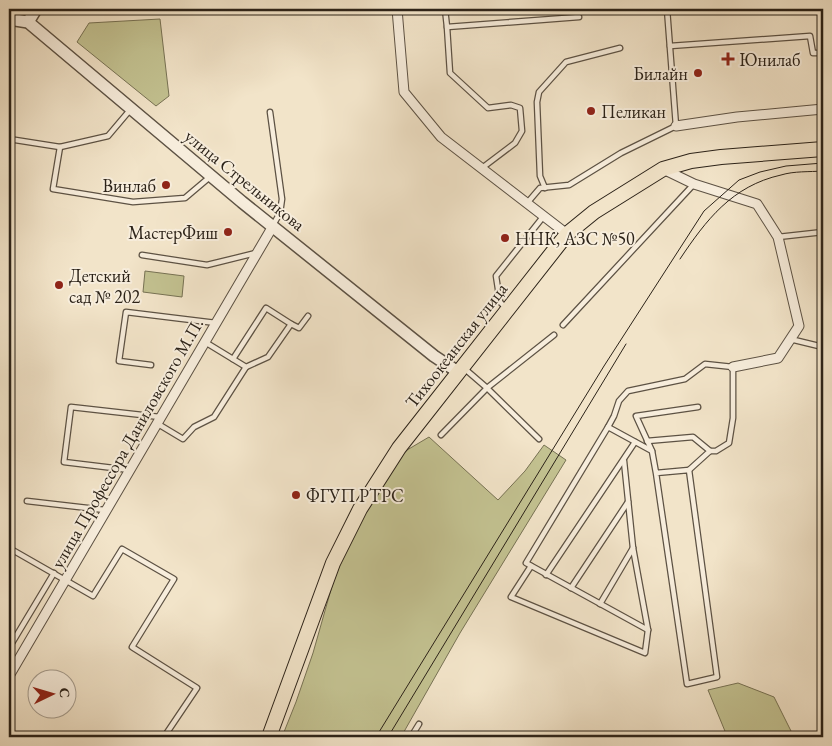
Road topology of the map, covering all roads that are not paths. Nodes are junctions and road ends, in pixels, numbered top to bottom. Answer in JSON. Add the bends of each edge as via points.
{"nodes":[{"id":1,"x":36,"y":9,"type":"edge"},
{"id":2,"x":397,"y":9,"type":"edge"},
{"id":3,"x":445,"y":9,"type":"edge"},
{"id":4,"x":667,"y":9,"type":"edge"},
{"id":5,"x":580,"y":17,"type":"dead end"},
{"id":6,"x":9,"y":19,"type":"edge"},
{"id":7,"x":28,"y":22,"type":"junction"},
{"id":8,"x":447,"y":27,"type":"junction"},
{"id":9,"x":670,"y":46,"type":"junction"},
{"id":10,"x":620,"y":48,"type":"dead end"},
{"id":11,"x":823,"y":52,"type":"edge"},
{"id":12,"x":131,"y":108,"type":"junction"},
{"id":13,"x":823,"y":110,"type":"edge"},
{"id":14,"x":270,"y":112,"type":"dead end"},
{"id":15,"x":676,"y":126,"type":"junction"},
{"id":16,"x":9,"y":139,"type":"edge"},
{"id":17,"x":60,"y":147,"type":"junction"},
{"id":18,"x":823,"y":149,"type":"edge"},
{"id":19,"x":482,"y":168,"type":"junction"},
{"id":20,"x":662,"y":169,"type":"junction"},
{"id":21,"x":211,"y":176,"type":"junction"},
{"id":22,"x":694,"y":184,"type":"junction"},
{"id":23,"x":545,"y":188,"type":"junction"},
{"id":24,"x":528,"y":202,"type":"junction"},
{"id":25,"x":544,"y":216,"type":"junction"},
{"id":26,"x":273,"y":226,"type":"junction"},
{"id":27,"x":823,"y":232,"type":"edge"},
{"id":28,"x":567,"y":234,"type":"junction"},
{"id":29,"x":778,"y":237,"type":"junction"},
{"id":30,"x":257,"y":253,"type":"junction"},
{"id":31,"x":142,"y":255,"type":"dead end"},
{"id":32,"x":507,"y":309,"type":"junction"},
{"id":33,"x":308,"y":316,"type":"dead end"},
{"id":34,"x":216,"y":323,"type":"junction"},
{"id":35,"x":291,"y":324,"type":"junction"},
{"id":36,"x":563,"y":325,"type":"dead end"},
{"id":37,"x":554,"y":335,"type":"dead end"},
{"id":38,"x":790,"y":339,"type":"junction"},
{"id":39,"x":205,"y":342,"type":"junction"},
{"id":40,"x":823,"y":347,"type":"edge"},
{"id":41,"x":233,"y":359,"type":"junction"},
{"id":42,"x":151,"y":365,"type":"dead end"},
{"id":43,"x":246,"y":367,"type":"junction"},
{"id":44,"x":733,"y":367,"type":"junction"},
{"id":45,"x":460,"y":369,"type":"junction"},
{"id":46,"x":487,"y":388,"type":"junction"},
{"id":47,"x":698,"y":407,"type":"dead end"},
{"id":48,"x":159,"y":420,"type":"junction"},
{"id":49,"x":608,"y":427,"type":"junction"},
{"id":50,"x":441,"y":435,"type":"dead end"},
{"id":51,"x":539,"y":440,"type":"dead end"},
{"id":52,"x":647,"y":441,"type":"junction"},
{"id":53,"x":635,"y":442,"type":"junction"},
{"id":54,"x":710,"y":451,"type":"junction"},
{"id":55,"x":652,"y":452,"type":"junction"},
{"id":56,"x":624,"y":460,"type":"junction"},
{"id":57,"x":130,"y":470,"type":"junction"},
{"id":58,"x":689,"y":470,"type":"junction"},
{"id":59,"x":656,"y":473,"type":"junction"},
{"id":60,"x":26,"y":501,"type":"dead end"},
{"id":61,"x":628,"y":502,"type":"junction"},
{"id":62,"x":107,"y":510,"type":"junction"},
{"id":63,"x":9,"y":548,"type":"edge"},
{"id":64,"x":633,"y":548,"type":"junction"},
{"id":65,"x":530,"y":566,"type":"junction"},
{"id":66,"x":54,"y":574,"type":"junction"},
{"id":67,"x":546,"y":575,"type":"junction"},
{"id":68,"x":66,"y":580,"type":"junction"},
{"id":69,"x":571,"y":588,"type":"junction"},
{"id":70,"x":600,"y":604,"type":"junction"},
{"id":71,"x":648,"y":630,"type":"junction"},
{"id":72,"x":9,"y":648,"type":"edge"},
{"id":73,"x":9,"y":676,"type":"edge"},
{"id":74,"x":419,"y":724,"type":"dead end"},
{"id":75,"x":164,"y":737,"type":"edge"},
{"id":76,"x":269,"y":737,"type":"edge"},
{"id":77,"x":411,"y":737,"type":"edge"}],
"edges":[{"from":1,"to":7,"type":"street"},
{"from":2,"to":19,"type":"street","via":[[404,92],[441,137]]},
{"from":3,"to":8,"type":"lane"},
{"from":4,"to":9,"type":"lane"},
{"from":5,"to":8,"type":"lane"},
{"from":6,"to":7,"type":"street"},
{"from":7,"to":12,"type":"street","name":"улица Стрельникова"},
{"from":8,"to":19,"type":"lane","via":[[450,73],[488,108],[520,108],[522,131],[515,143]]},
{"from":9,"to":11,"type":"lane","via":[[810,36],[813,53]]},
{"from":9,"to":15,"type":"lane"},
{"from":10,"to":23,"type":"lane","via":[[566,62],[539,92],[540,176]]},
{"from":12,"to":17,"type":"lane","via":[[108,136]]},
{"from":12,"to":21,"type":"street","name":"улица Стрельникова"},
{"from":13,"to":15,"type":"street"},
{"from":14,"to":26,"type":"lane","via":[[282,199],[280,213]]},
{"from":15,"to":23,"type":"lane","via":[[620,153],[569,185]]},
{"from":16,"to":17,"type":"lane"},
{"from":17,"to":21,"type":"lane","via":[[53,189],[133,202],[185,198]]},
{"from":18,"to":20,"type":"main road","name":"Тихоокеанская улица","via":[[722,157]]},
{"from":19,"to":24,"type":"street"},
{"from":20,"to":22,"type":"street"},
{"from":20,"to":28,"type":"main road","name":"Тихоокеанская улица","via":[[594,212]]},
{"from":21,"to":26,"type":"street","name":"улица Стрельникова"},
{"from":22,"to":29,"type":"street","via":[[757,204]]},
{"from":22,"to":36,"type":"lane"},
{"from":23,"to":24,"type":"lane","via":[[540,188]]},
{"from":24,"to":25,"type":"street"},
{"from":25,"to":28,"type":"street"},
{"from":25,"to":32,"type":"lane","via":[[496,276],[500,302]]},
{"from":26,"to":30,"type":"street","name":"улица Профессора Даниловского М.П."},
{"from":26,"to":45,"type":"street","name":"улица Стрельникова","via":[[434,356]]},
{"from":27,"to":29,"type":"lane"},
{"from":28,"to":32,"type":"main road","name":"Тихоокеанская улица"},
{"from":29,"to":38,"type":"street","via":[[799,326]]},
{"from":30,"to":31,"type":"lane","via":[[207,265]]},
{"from":30,"to":34,"type":"street","name":"улица Профессора Даниловского М.П."},
{"from":32,"to":45,"type":"main road","name":"Тихоокеанская улица"},
{"from":33,"to":35,"type":"lane","via":[[299,328]]},
{"from":34,"to":39,"type":"street","name":"улица Профессора Даниловского М.П."},
{"from":34,"to":42,"type":"lane","via":[[126,312],[120,361]]},
{"from":35,"to":41,"type":"lane","via":[[266,308]]},
{"from":35,"to":43,"type":"lane","via":[[268,357]]},
{"from":37,"to":46,"type":"lane"},
{"from":38,"to":40,"type":"lane"},
{"from":38,"to":44,"type":"street","via":[[778,358]]},
{"from":39,"to":41,"type":"lane"},
{"from":39,"to":48,"type":"street","name":"улица Профессора Даниловского М.П."},
{"from":41,"to":43,"type":"lane"},
{"from":43,"to":48,"type":"lane","via":[[214,418],[194,427],[183,439]]},
{"from":44,"to":49,"type":"lane","via":[[705,364],[685,379],[628,391],[618,401]]},
{"from":44,"to":54,"type":"lane","via":[[733,418],[729,443]]},
{"from":45,"to":46,"type":"lane"},
{"from":45,"to":76,"type":"main road","name":"Тихоокеанская улица","via":[[399,448],[360,509],[334,563]]},
{"from":46,"to":50,"type":"lane"},
{"from":46,"to":51,"type":"lane"},
{"from":47,"to":52,"type":"lane","via":[[636,416]]},
{"from":48,"to":57,"type":"street","name":"улица Профессора Даниловского М.П."},
{"from":48,"to":57,"type":"lane","via":[[71,407],[64,462]]},
{"from":49,"to":53,"type":"lane"},
{"from":49,"to":65,"type":"lane","via":[[526,563]]},
{"from":52,"to":54,"type":"lane","via":[[693,437]]},
{"from":52,"to":55,"type":"lane"},
{"from":53,"to":55,"type":"lane"},
{"from":53,"to":56,"type":"lane"},
{"from":54,"to":58,"type":"lane"},
{"from":55,"to":59,"type":"lane"},
{"from":56,"to":61,"type":"lane"},
{"from":56,"to":67,"type":"lane"},
{"from":57,"to":62,"type":"street","name":"улица Профессора Даниловского М.П."},
{"from":58,"to":59,"type":"lane"},
{"from":58,"to":59,"type":"lane","via":[[717,677],[687,684]]},
{"from":60,"to":62,"type":"lane"},
{"from":61,"to":64,"type":"lane"},
{"from":61,"to":69,"type":"lane"},
{"from":62,"to":68,"type":"street","name":"улица Профессора Даниловского М.П."},
{"from":63,"to":66,"type":"lane"},
{"from":64,"to":70,"type":"lane"},
{"from":64,"to":71,"type":"lane"},
{"from":65,"to":67,"type":"lane"},
{"from":65,"to":71,"type":"lane","via":[[511,597],[644,653]]},
{"from":66,"to":68,"type":"lane"},
{"from":66,"to":72,"type":"lane"},
{"from":67,"to":69,"type":"lane"},
{"from":68,"to":73,"type":"street","name":"улица Профессора Даниловского М.П."},
{"from":68,"to":75,"type":"lane","via":[[94,596],[122,548],[174,579],[132,647],[197,688]]},
{"from":69,"to":70,"type":"lane"},
{"from":70,"to":71,"type":"lane"},
{"from":74,"to":77,"type":"lane"}]}
